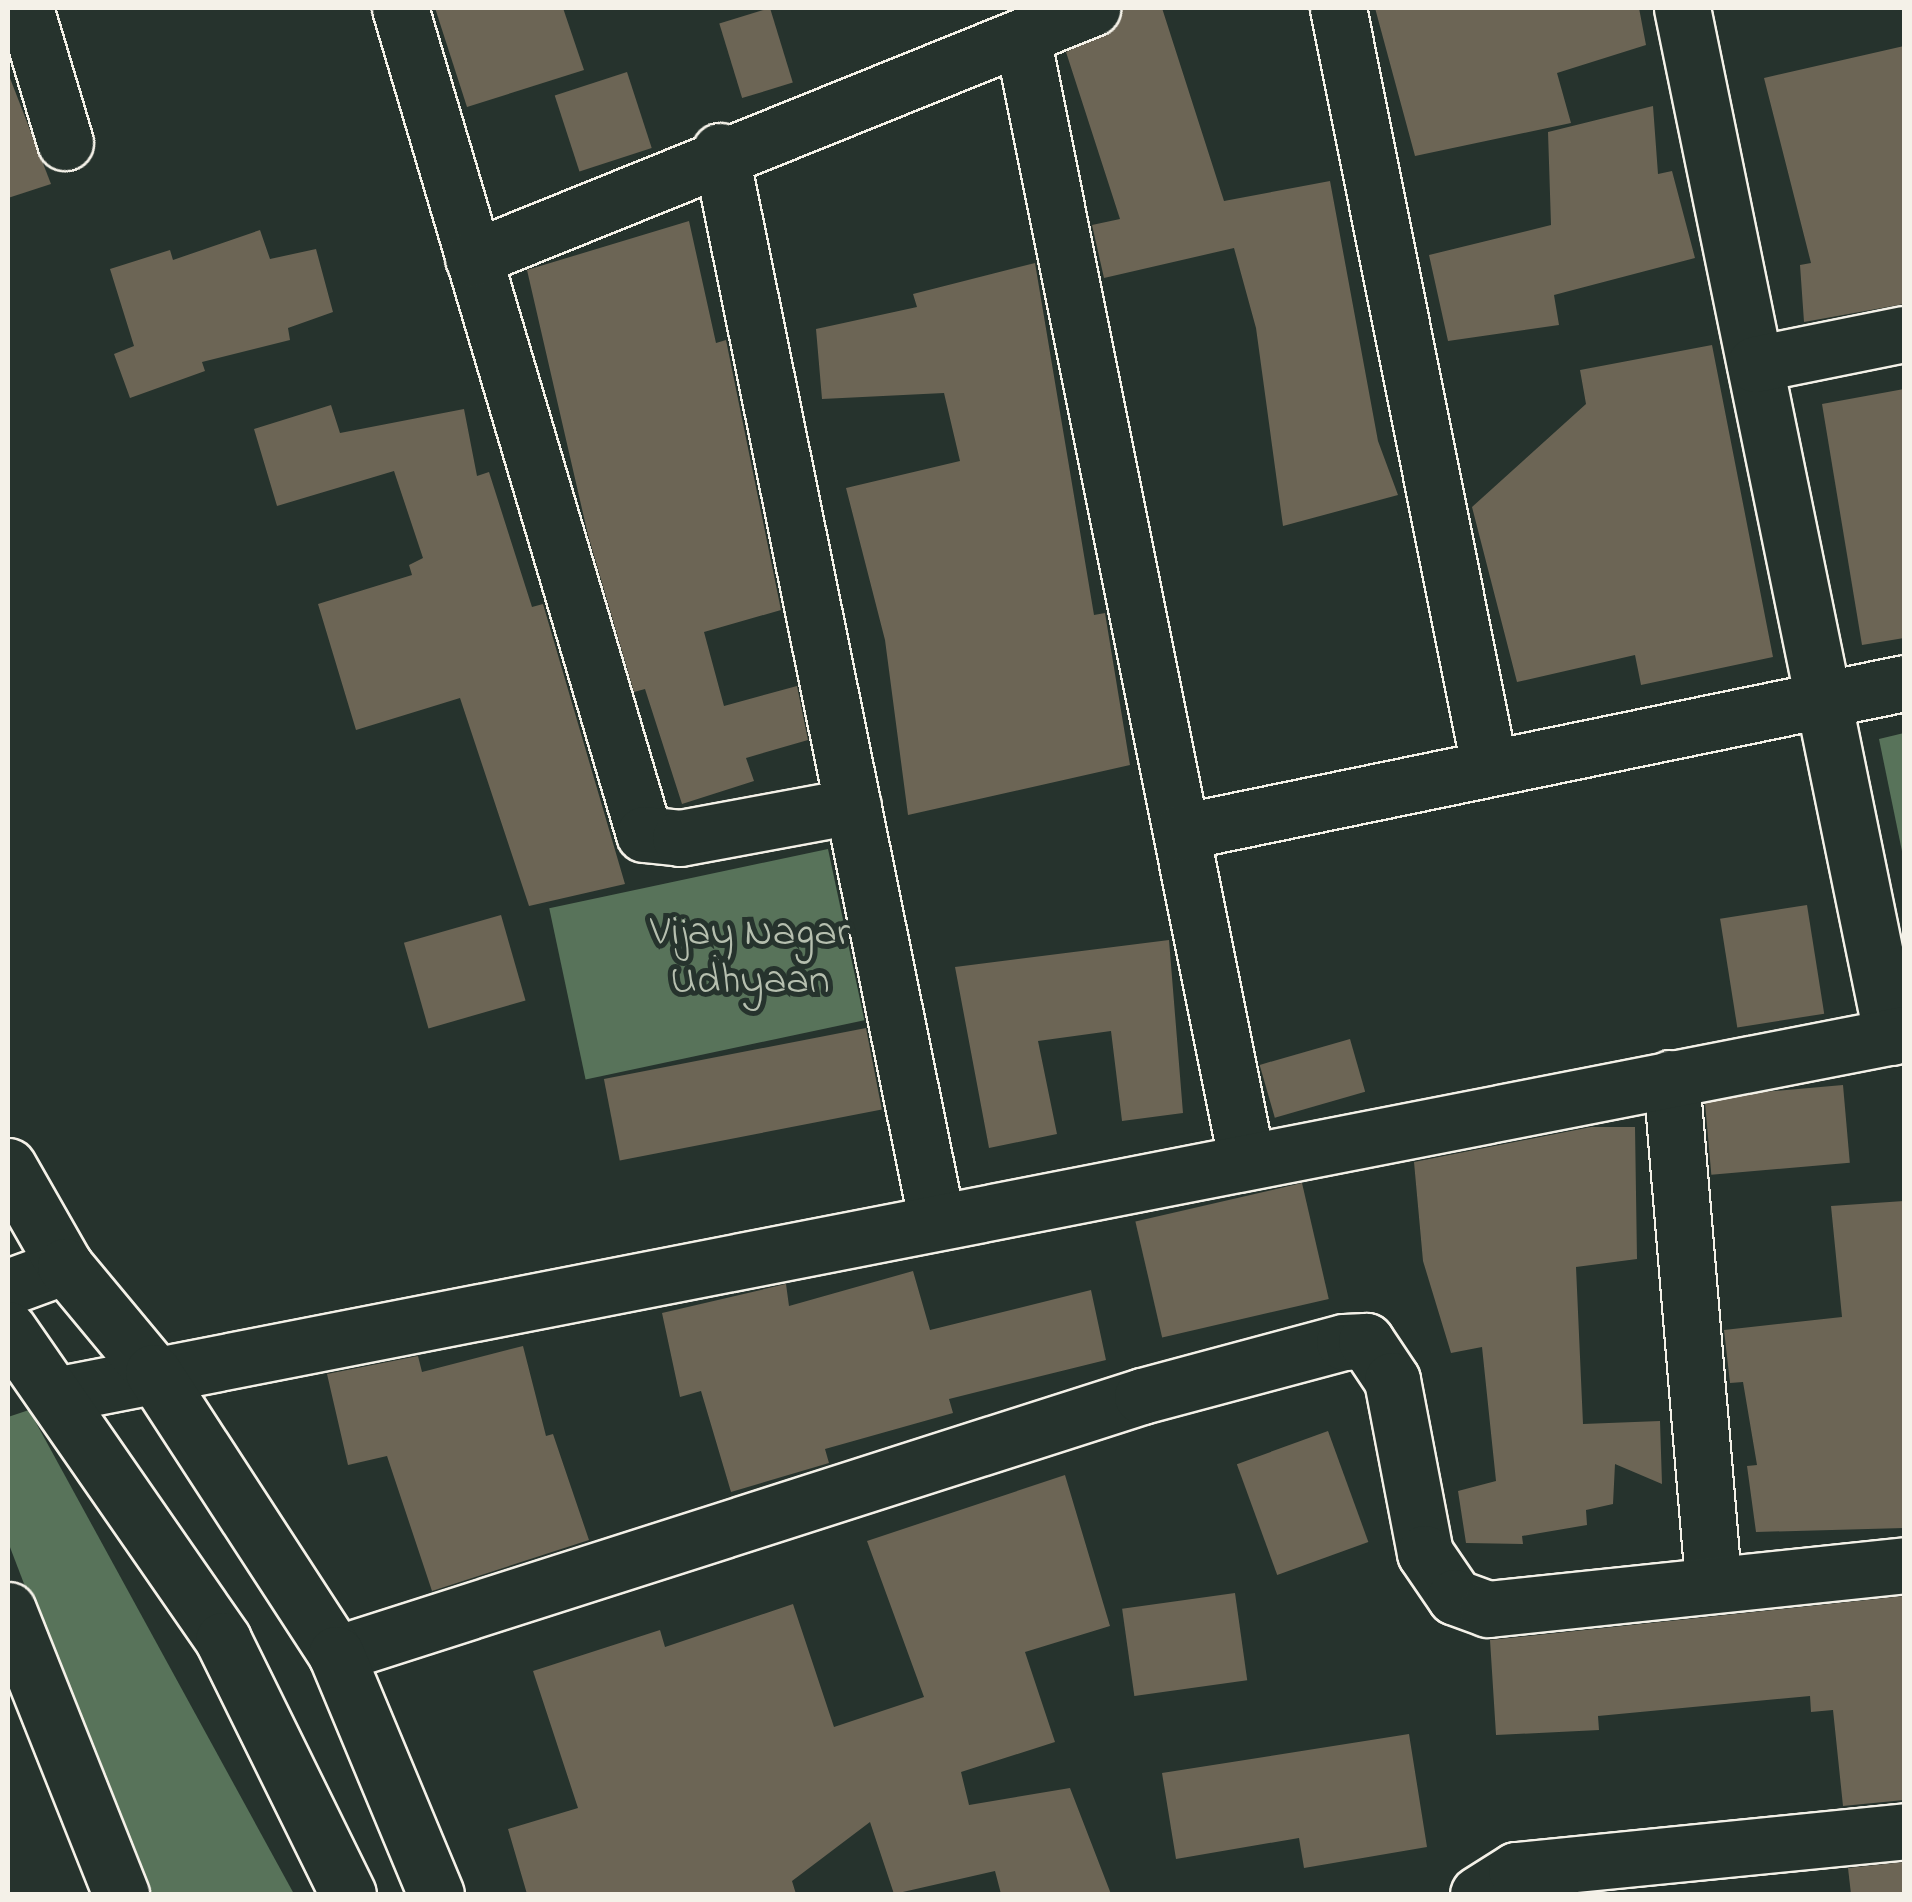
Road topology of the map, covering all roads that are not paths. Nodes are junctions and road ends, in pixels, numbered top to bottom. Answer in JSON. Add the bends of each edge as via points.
{"nodes":[{"id":1,"x":25,"y":8,"type":"edge"},
{"id":2,"x":400,"y":8,"type":"edge"},
{"id":3,"x":1092,"y":8,"type":"edge"},
{"id":4,"x":1338,"y":8,"type":"edge"},
{"id":5,"x":1682,"y":8,"type":"edge"},
{"id":6,"x":1022,"y":37,"type":"junction"},
{"id":7,"x":65,"y":142,"type":"dead end"},
{"id":8,"x":720,"y":152,"type":"junction"},
{"id":9,"x":473,"y":258,"type":"junction"},
{"id":10,"x":1904,"y":334,"type":"edge"},
{"id":11,"x":1755,"y":364,"type":"junction"},
{"id":12,"x":1904,"y":683,"type":"edge"},
{"id":13,"x":1822,"y":696,"type":"junction"},
{"id":14,"x":1489,"y":766,"type":"junction"},
{"id":15,"x":853,"y":806,"type":"junction"},
{"id":16,"x":1181,"y":832,"type":"junction"},
{"id":17,"x":1898,"y":1035,"type":"edge"},
{"id":18,"x":1671,"y":1078,"type":"junction"},
{"id":19,"x":1246,"y":1158,"type":"junction"},
{"id":20,"x":11,"y":1181,"type":"edge"},
{"id":21,"x":936,"y":1217,"type":"junction"},
{"id":22,"x":65,"y":1266,"type":"junction"},
{"id":23,"x":8,"y":1288,"type":"edge"},
{"id":24,"x":8,"y":1329,"type":"edge"},
{"id":25,"x":153,"y":1372,"type":"junction"},
{"id":26,"x":54,"y":1396,"type":"junction"},
{"id":27,"x":1904,"y":1565,"type":"edge"},
{"id":28,"x":1713,"y":1580,"type":"junction"},
{"id":29,"x":8,"y":1610,"type":"edge"},
{"id":30,"x":336,"y":1654,"type":"junction"},
{"id":31,"x":25,"y":1707,"type":"edge"},
{"id":32,"x":1904,"y":1831,"type":"edge"},
{"id":33,"x":121,"y":1894,"type":"edge"},
{"id":34,"x":348,"y":1894,"type":"edge"},
{"id":35,"x":436,"y":1894,"type":"edge"},
{"id":36,"x":1478,"y":1894,"type":"edge"}],
"edges":[{"from":1,"to":7,"type":"street"},
{"from":2,"to":9,"type":"street"},
{"from":3,"to":6,"type":"street"},
{"from":4,"to":14,"type":"street"},
{"from":5,"to":11,"type":"street"},
{"from":6,"to":8,"type":"street","via":[[833,118]]},
{"from":6,"to":16,"type":"street"},
{"from":8,"to":9,"type":"street"},
{"from":8,"to":15,"type":"street"},
{"from":9,"to":15,"type":"street","via":[[644,834],[680,838]]},
{"from":10,"to":11,"type":"street"},
{"from":11,"to":13,"type":"street"},
{"from":12,"to":13,"type":"street"},
{"from":13,"to":14,"type":"street"},
{"from":13,"to":17,"type":"street"},
{"from":14,"to":16,"type":"street"},
{"from":15,"to":21,"type":"street"},
{"from":16,"to":19,"type":"street"},
{"from":17,"to":18,"type":"street"},
{"from":18,"to":19,"type":"street"},
{"from":18,"to":28,"type":"street"},
{"from":19,"to":21,"type":"street"},
{"from":20,"to":22,"type":"street"},
{"from":21,"to":25,"type":"street"},
{"from":22,"to":23,"type":"street"},
{"from":22,"to":25,"type":"street"},
{"from":24,"to":26,"type":"street"},
{"from":25,"to":26,"type":"street"},
{"from":25,"to":30,"type":"street"},
{"from":26,"to":34,"type":"street","via":[[223,1640]]},
{"from":27,"to":28,"type":"street"},
{"from":28,"to":30,"type":"street","via":[[1488,1609],[1455,1597],[1425,1553],[1392,1380],[1366,1342],[1344,1342],[1142,1396]]},
{"from":29,"to":31,"type":"street"},
{"from":30,"to":35,"type":"street"},
{"from":31,"to":33,"type":"street"},
{"from":32,"to":36,"type":"street","via":[[1516,1870]]}]}
